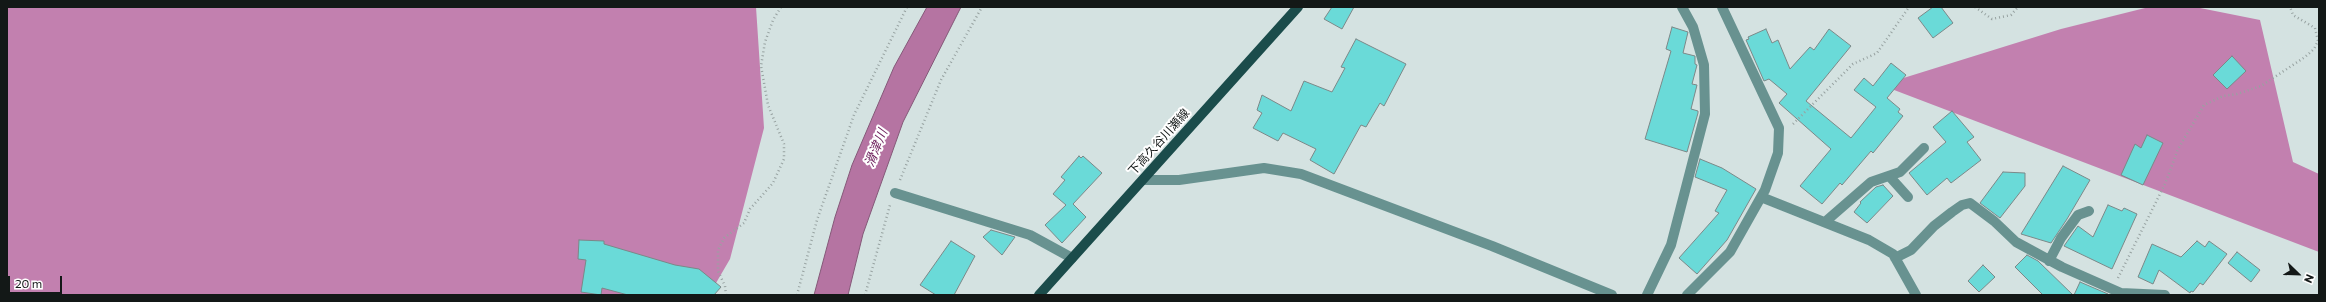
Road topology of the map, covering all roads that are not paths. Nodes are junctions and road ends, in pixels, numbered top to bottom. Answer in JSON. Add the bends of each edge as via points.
{"nodes":[{"id":1,"x":1298,"y":7,"type":"edge"},
{"id":2,"x":1682,"y":7,"type":"edge"},
{"id":3,"x":1722,"y":7,"type":"edge"},
{"id":4,"x":1924,"y":148,"type":"dead end"},
{"id":5,"x":1890,"y":177,"type":"junction"},
{"id":6,"x":1143,"y":180,"type":"junction"},
{"id":7,"x":895,"y":193,"type":"road end"},
{"id":8,"x":1761,"y":197,"type":"junction"},
{"id":9,"x":1908,"y":197,"type":"dead end"},
{"id":10,"x":2089,"y":211,"type":"dead end"},
{"id":11,"x":1825,"y":222,"type":"junction"},
{"id":12,"x":1072,"y":258,"type":"junction"},
{"id":13,"x":1895,"y":258,"type":"junction"},
{"id":14,"x":2049,"y":261,"type":"junction"},
{"id":15,"x":1038,"y":295,"type":"edge"},
{"id":16,"x":1612,"y":295,"type":"edge"},
{"id":17,"x":1647,"y":295,"type":"edge"},
{"id":18,"x":1687,"y":295,"type":"edge"},
{"id":19,"x":1916,"y":295,"type":"edge"},
{"id":20,"x":2165,"y":295,"type":"edge"}],
"edges":[{"from":1,"to":6,"type":"main road","name":"下高久谷川瀬線"},
{"from":2,"to":17,"type":"street","via":[[1693,27],[1704,65],[1705,114],[1680,202],[1671,245]]},
{"from":3,"to":8,"type":"street","via":[[1778,128],[1778,153]]},
{"from":4,"to":5,"type":"street","via":[[1900,172]]},
{"from":5,"to":9,"type":"street"},
{"from":5,"to":11,"type":"street","via":[[1871,182]]},
{"from":6,"to":12,"type":"main road","name":"下高久谷川瀬線"},
{"from":6,"to":16,"type":"street","via":[[1178,180],[1264,168],[1301,174],[1492,246]]},
{"from":7,"to":12,"type":"street","via":[[1030,235]]},
{"from":8,"to":11,"type":"street"},
{"from":8,"to":18,"type":"street","via":[[1730,252]]},
{"from":10,"to":14,"type":"street","via":[[2078,215],[2061,238]]},
{"from":11,"to":13,"type":"street","via":[[1870,240],[1893,254]]},
{"from":12,"to":15,"type":"main road","name":"下高久谷川瀬線"},
{"from":13,"to":14,"type":"street","via":[[1911,250],[1952,212],[1970,203],[2016,242]]},
{"from":13,"to":19,"type":"street"},
{"from":14,"to":20,"type":"street","via":[[2121,292]]}]}
